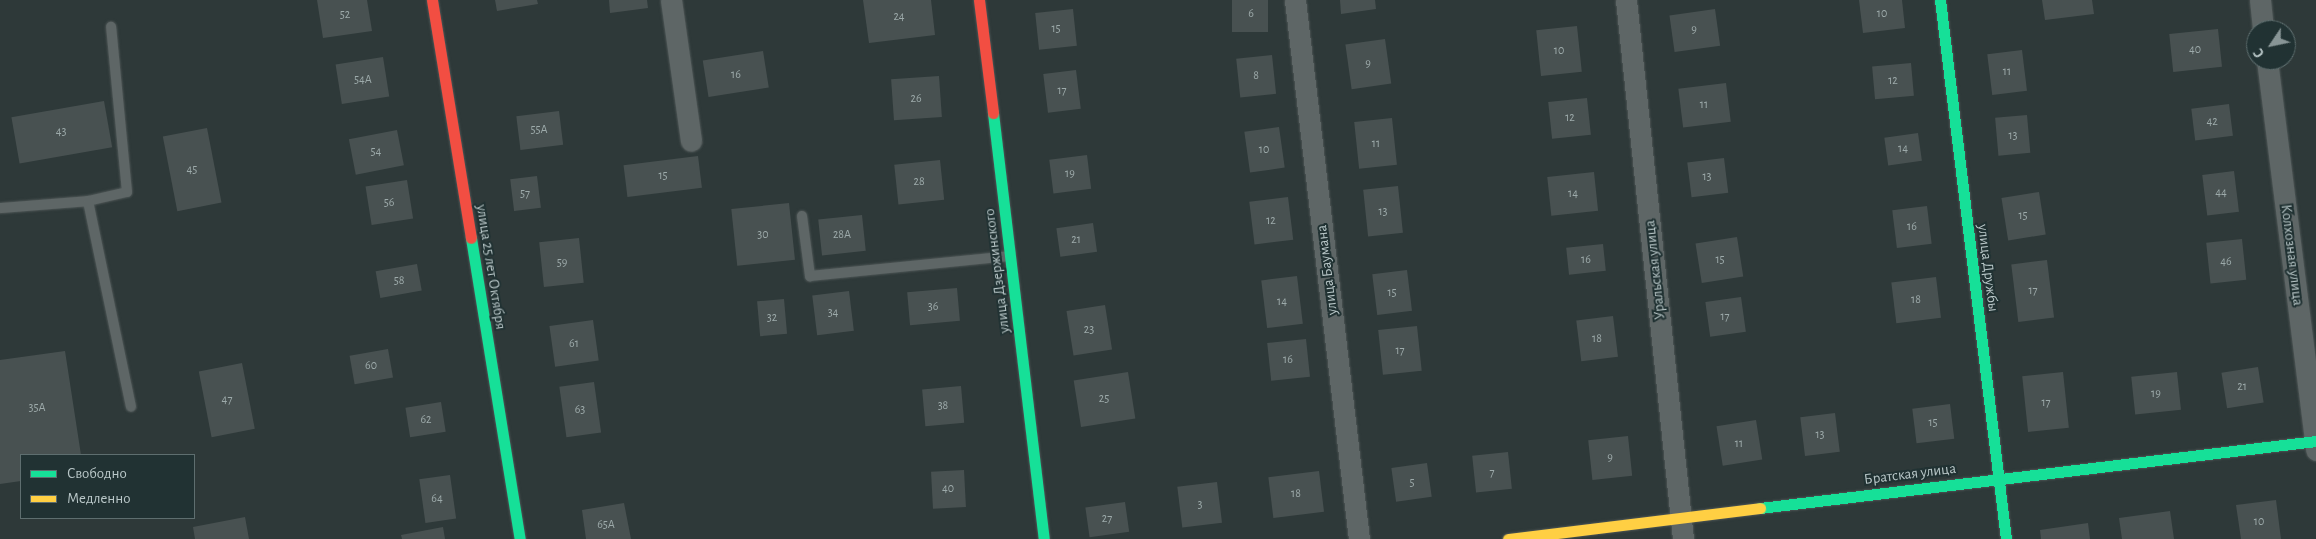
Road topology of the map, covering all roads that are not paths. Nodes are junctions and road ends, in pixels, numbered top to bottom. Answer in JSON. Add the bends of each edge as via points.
{"nodes":[{"id":1,"x":432,"y":0,"type":"edge"},
{"id":2,"x":671,"y":0,"type":"edge"},
{"id":3,"x":979,"y":0,"type":"edge"},
{"id":4,"x":1295,"y":0,"type":"edge"},
{"id":5,"x":1626,"y":0,"type":"edge"},
{"id":6,"x":1940,"y":0,"type":"edge"},
{"id":7,"x":2260,"y":0,"type":"edge"},
{"id":8,"x":2262,"y":20,"type":"edge"},
{"id":9,"x":111,"y":27,"type":"dead end"},
{"id":10,"x":2268,"y":70,"type":"edge"},
{"id":11,"x":691,"y":141,"type":"dead end"},
{"id":12,"x":88,"y":200,"type":"junction"},
{"id":13,"x":0,"y":208,"type":"edge"},
{"id":14,"x":802,"y":216,"type":"dead end"},
{"id":15,"x":1010,"y":255,"type":"junction"},
{"id":16,"x":131,"y":407,"type":"dead end"},
{"id":17,"x":2316,"y":444,"type":"edge"},
{"id":18,"x":1999,"y":478,"type":"junction"},
{"id":19,"x":1682,"y":529,"type":"edge"},
{"id":20,"x":520,"y":539,"type":"edge"},
{"id":21,"x":1044,"y":539,"type":"edge"},
{"id":22,"x":1359,"y":539,"type":"edge"},
{"id":23,"x":1508,"y":539,"type":"edge"},
{"id":24,"x":2006,"y":539,"type":"edge"}],
"edges":[{"from":1,"to":20,"type":"street","name":"улица 25 лет Октября"},
{"from":2,"to":11,"type":"street"},
{"from":3,"to":15,"type":"street","name":"улица Дзержинского"},
{"from":4,"to":22,"type":"street","name":"улица Баумана"},
{"from":5,"to":19,"type":"street","name":"Уральская улица"},
{"from":6,"to":18,"type":"street","name":"улица Дружбы"},
{"from":7,"to":8,"type":"street"},
{"from":9,"to":12,"type":"lane","via":[[127,192]]},
{"from":10,"to":17,"type":"street","name":"Колхозная улица"},
{"from":12,"to":13,"type":"lane"},
{"from":12,"to":16,"type":"lane"},
{"from":14,"to":15,"type":"lane","via":[[810,276]]},
{"from":15,"to":21,"type":"street","name":"улица Дзержинского"},
{"from":17,"to":18,"type":"street","name":"Братская улица"},
{"from":18,"to":19,"type":"street","name":"Братская улица"},
{"from":18,"to":24,"type":"street","name":"улица Дружбы"},
{"from":19,"to":23,"type":"street","name":"Братская улица"}]}
